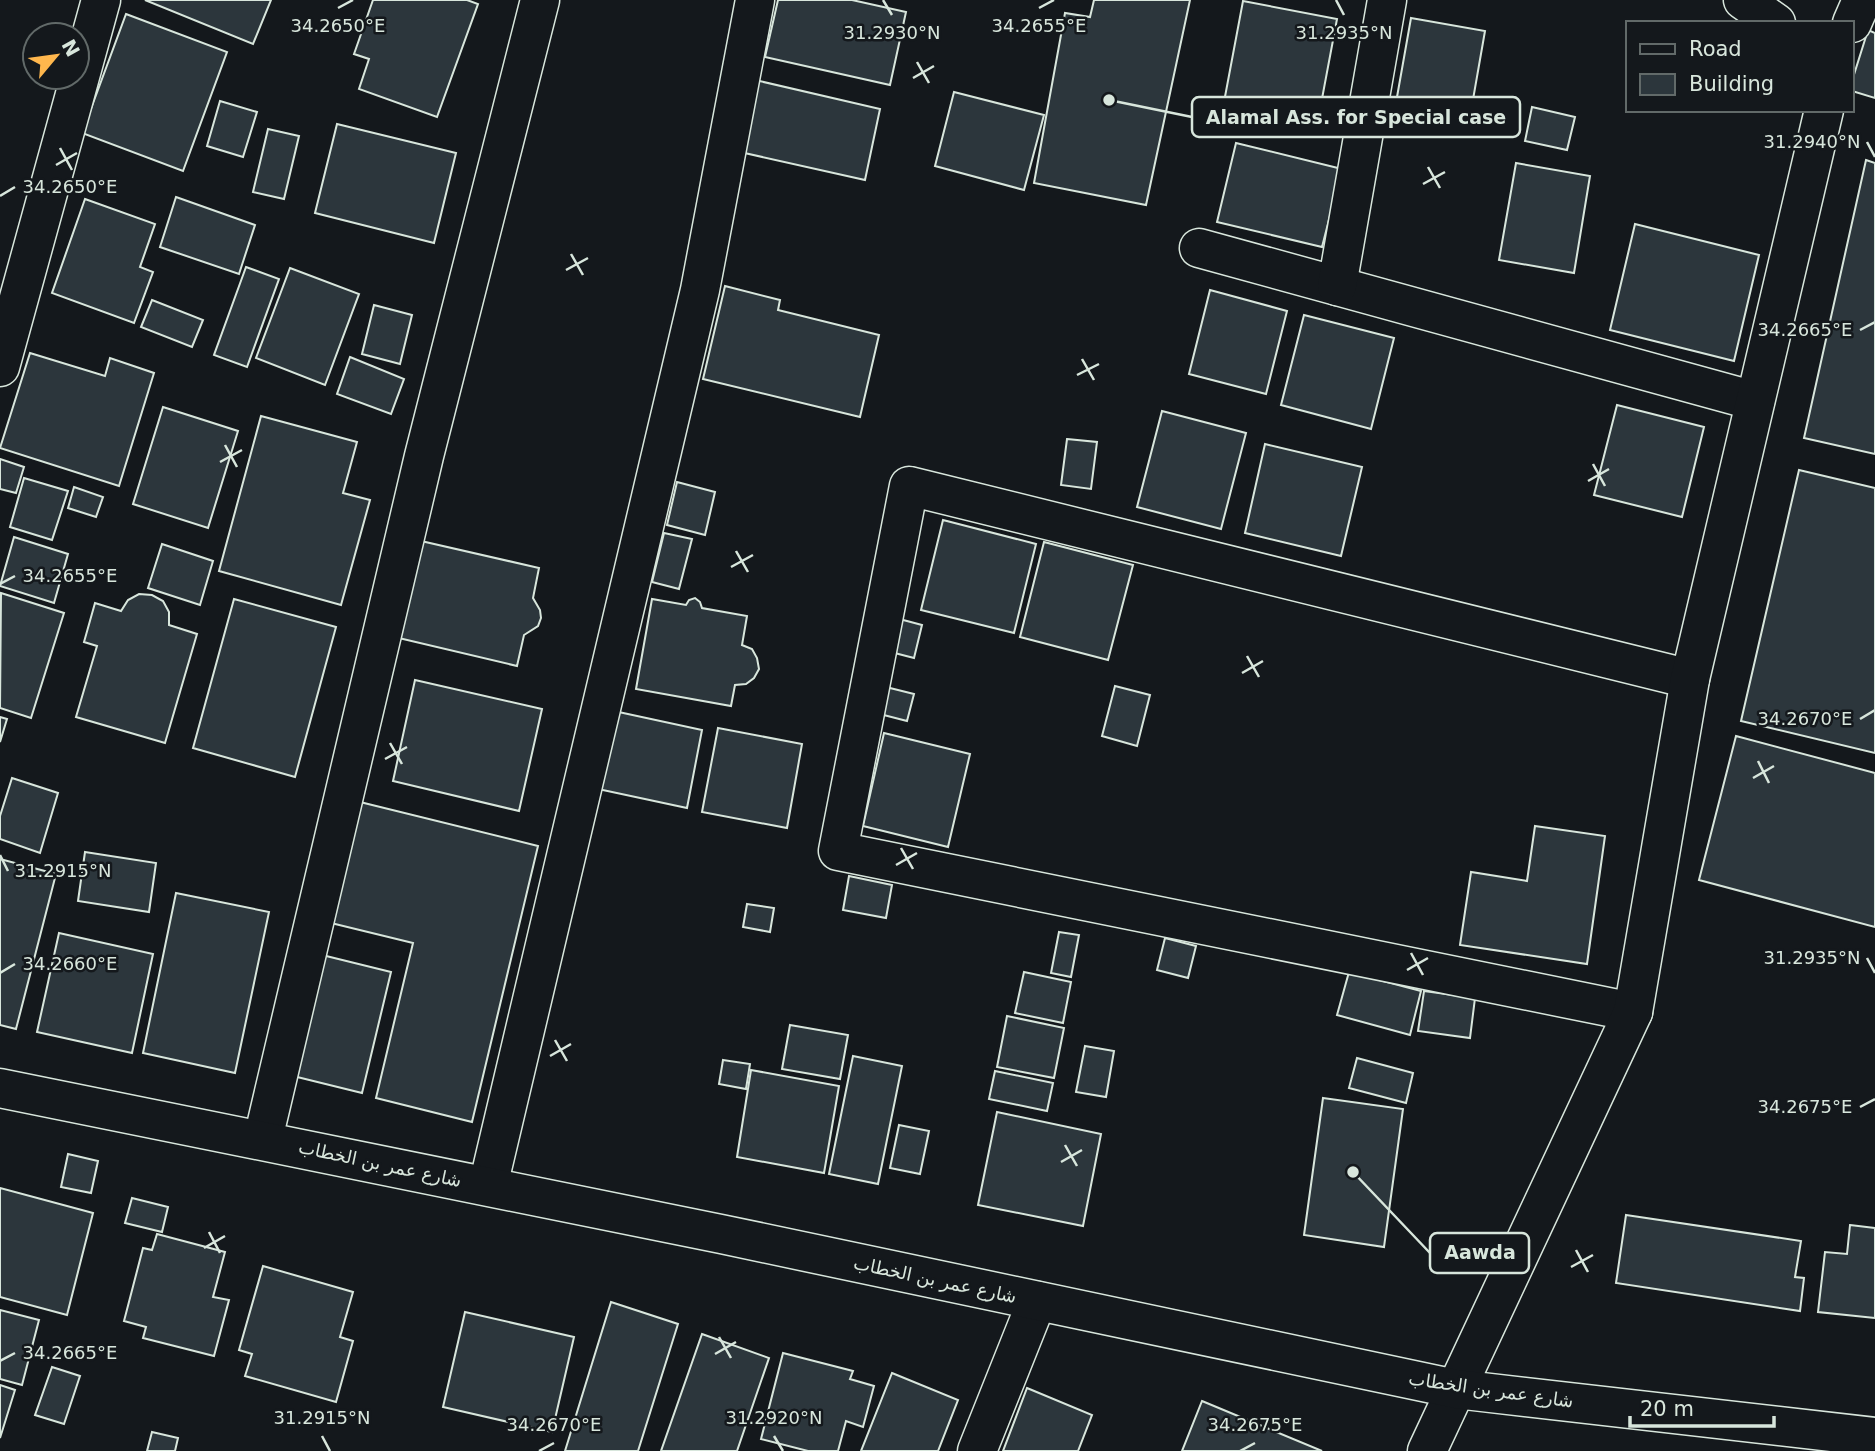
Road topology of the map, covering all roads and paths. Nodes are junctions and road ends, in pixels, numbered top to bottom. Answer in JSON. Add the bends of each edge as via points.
{"nodes":[{"id":1,"x":101,"y":0,"type":"edge"},
{"id":2,"x":540,"y":0,"type":"edge"},
{"id":3,"x":755,"y":0,"type":"edge"},
{"id":4,"x":1387,"y":0,"type":"edge"},
{"id":5,"x":1743,"y":0,"type":"edge"},
{"id":6,"x":1862,"y":0,"type":"edge"},
{"id":7,"x":1773,"y":21,"type":"edge"},
{"id":8,"x":1853,"y":21,"type":"edge"},
{"id":9,"x":1824,"y":112,"type":"edge"},
{"id":10,"x":1199,"y":248,"type":"dead end"},
{"id":11,"x":1337,"y":286,"type":"junction"},
{"id":12,"x":0,"y":367,"type":"edge"},
{"id":13,"x":1755,"y":401,"type":"junction"},
{"id":14,"x":1690,"y":679,"type":"junction"},
{"id":15,"x":1633,"y":1012,"type":"junction"},
{"id":16,"x":0,"y":1088,"type":"edge"},
{"id":17,"x":262,"y":1139,"type":"junction"},
{"id":18,"x":488,"y":1186,"type":"junction"},
{"id":19,"x":1037,"y":1301,"type":"junction"},
{"id":20,"x":1456,"y":1389,"type":"junction"},
{"id":21,"x":1875,"y":1437,"type":"edge"},
{"id":22,"x":977,"y":1451,"type":"edge"},
{"id":23,"x":1427,"y":1451,"type":"edge"}],
"edges":[{"from":1,"to":12,"type":"street"},
{"from":2,"to":17,"type":"street","via":[[424,456]]},
{"from":3,"to":18,"type":"street","via":[[700,290]]},
{"from":4,"to":11,"type":"street"},
{"from":5,"to":7,"type":"street"},
{"from":6,"to":8,"type":"street"},
{"from":9,"to":13,"type":"street"},
{"from":10,"to":11,"type":"street"},
{"from":11,"to":13,"type":"street"},
{"from":13,"to":14,"type":"street"},
{"from":14,"to":15,"type":"street"},
{"from":14,"to":15,"type":"street","via":[[909,486],[838,851]]},
{"from":15,"to":20,"type":"street"},
{"from":16,"to":17,"type":"street","name":"شارع عمر بن الخطاب"},
{"from":17,"to":18,"type":"street","name":"شارع عمر بن الخطاب"},
{"from":18,"to":19,"type":"street","name":"شارع عمر بن الخطاب"},
{"from":19,"to":20,"type":"street","name":"شارع عمر بن الخطاب"},
{"from":19,"to":22,"type":"street"},
{"from":20,"to":21,"type":"street","name":"شارع عمر بن الخطاب"},
{"from":20,"to":23,"type":"street"}]}
